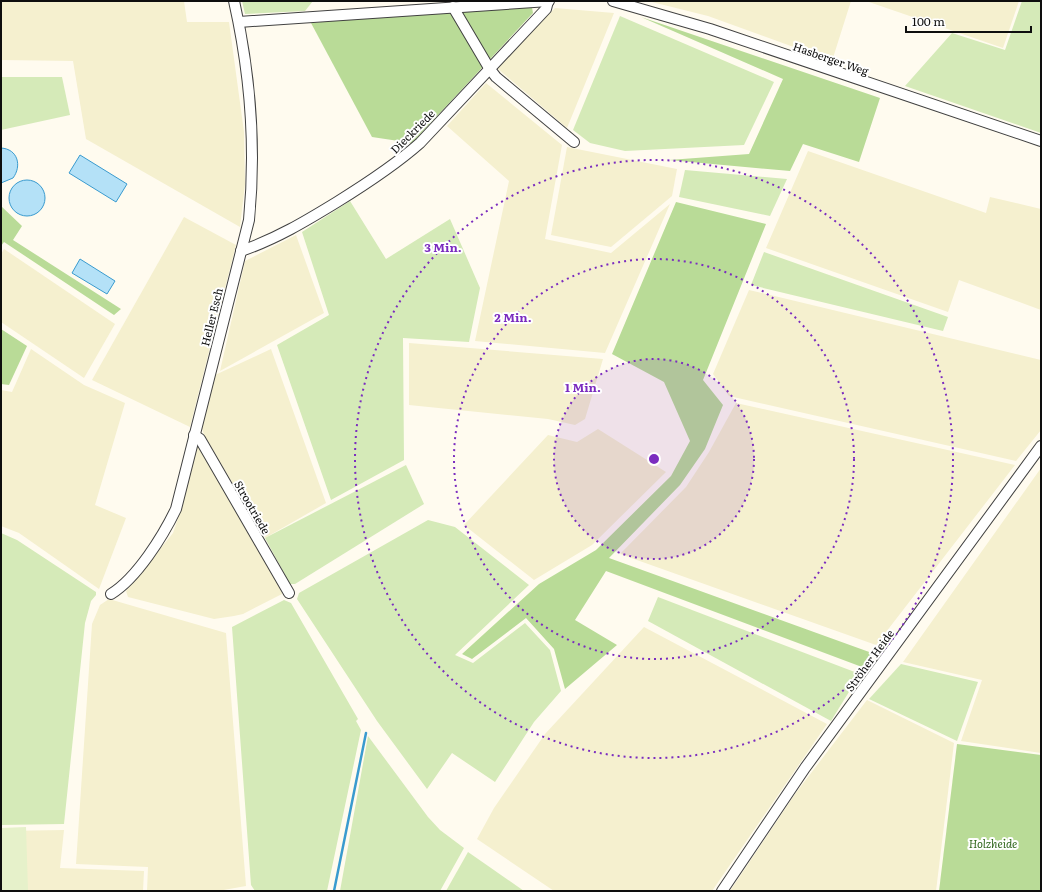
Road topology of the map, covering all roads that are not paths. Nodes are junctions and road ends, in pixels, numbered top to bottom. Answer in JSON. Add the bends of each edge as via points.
{"nodes":[{"id":1,"x":234,"y":1,"type":"edge"},
{"id":2,"x":549,"y":1,"type":"edge"},
{"id":3,"x":613,"y":1,"type":"edge"},
{"id":4,"x":453,"y":7,"type":"junction"},
{"id":5,"x":239,"y":22,"type":"junction"},
{"id":6,"x":489,"y":68,"type":"junction"},
{"id":7,"x":1041,"y":141,"type":"edge"},
{"id":8,"x":574,"y":142,"type":"dead end"},
{"id":9,"x":241,"y":251,"type":"junction"},
{"id":10,"x":194,"y":435,"type":"junction"},
{"id":11,"x":1041,"y":446,"type":"edge"},
{"id":12,"x":111,"y":594,"type":"dead end"},
{"id":13,"x":289,"y":594,"type":"dead end"},
{"id":14,"x":722,"y":891,"type":"edge"}],
"edges":[{"from":1,"to":5,"type":"street"},
{"from":2,"to":4,"type":"street"},
{"from":2,"to":6,"type":"street","name":"Dieckriede","via":[[546,9]]},
{"from":3,"to":7,"type":"street","name":"Hasberger Weg","via":[[710,29]]},
{"from":4,"to":5,"type":"street"},
{"from":4,"to":6,"type":"street"},
{"from":5,"to":9,"type":"street","name":"Heller Esch","via":[[251,120],[253,181],[250,220]]},
{"from":6,"to":8,"type":"street","via":[[496,77]]},
{"from":6,"to":9,"type":"street","name":"Dieckriede","via":[[420,143],[400,161],[307,220],[267,242]]},
{"from":9,"to":10,"type":"street","name":"Heller Esch"},
{"from":10,"to":12,"type":"street","name":"Heller Esch","via":[[176,509],[164,533],[126,583]]},
{"from":10,"to":13,"type":"street","name":"Strootriede","via":[[200,439]]},
{"from":11,"to":14,"type":"street","name":"Ströher Heide","via":[[805,768]]}]}
